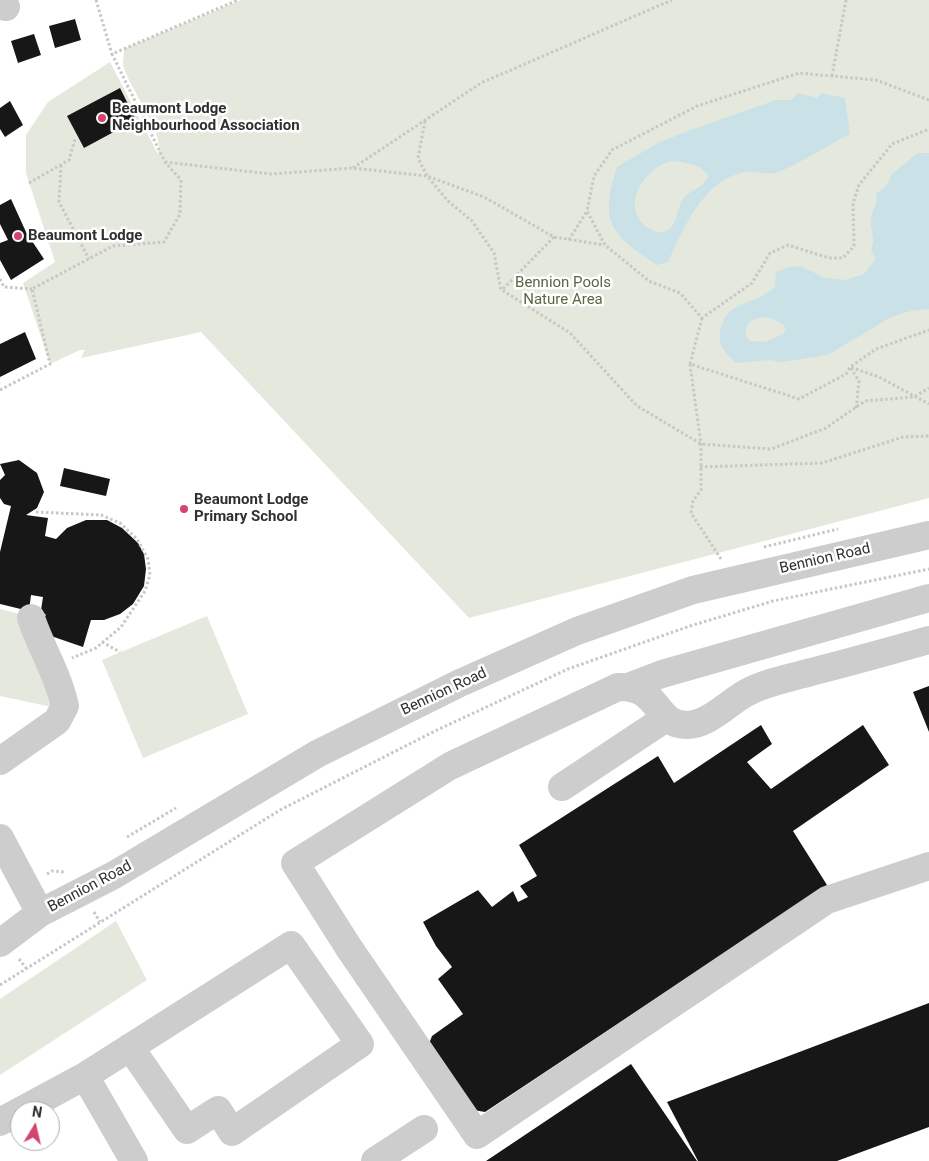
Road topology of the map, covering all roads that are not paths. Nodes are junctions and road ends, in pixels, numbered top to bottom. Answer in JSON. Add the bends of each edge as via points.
{"nodes":[{"id":1,"x":929,"y":535,"type":"edge"},
{"id":2,"x":929,"y":598,"type":"edge"},
{"id":3,"x":32,"y":618,"type":"dead end"},
{"id":4,"x":929,"y":640,"type":"edge"},
{"id":5,"x":628,"y":687,"type":"junction"},
{"id":6,"x":666,"y":718,"type":"junction"},
{"id":7,"x":0,"y":761,"type":"edge"},
{"id":8,"x":562,"y":787,"type":"dead end"},
{"id":9,"x":0,"y":838,"type":"edge"},
{"id":10,"x":929,"y":866,"type":"edge"},
{"id":11,"x":40,"y":913,"type":"junction"},
{"id":12,"x":0,"y":944,"type":"edge"},
{"id":13,"x":130,"y":1048,"type":"junction"},
{"id":14,"x":85,"y":1076,"type":"junction"},
{"id":15,"x":0,"y":1122,"type":"edge"},
{"id":16,"x":424,"y":1129,"type":"dead end"},
{"id":17,"x":134,"y":1161,"type":"edge"},
{"id":18,"x":375,"y":1161,"type":"edge"}],
"edges":[{"from":1,"to":11,"type":"street","name":"Bennion Road","via":[[692,590],[577,631],[460,683],[316,754],[114,875]]},
{"from":2,"to":5,"type":"street","via":[[681,668]]},
{"from":3,"to":7,"type":"street","via":[[65,706],[56,721]]},
{"from":4,"to":6,"type":"street","via":[[763,686],[735,699],[703,721],[688,725],[676,724]]},
{"from":5,"to":6,"type":"street","via":[[642,690]]},
{"from":5,"to":10,"type":"street","via":[[618,687],[450,766],[296,863],[349,948],[477,1135],[827,900]]},
{"from":6,"to":8,"type":"street"},
{"from":9,"to":11,"type":"street"},
{"from":11,"to":12,"type":"street","name":"Bennion Road"},
{"from":13,"to":13,"type":"street","via":[[291,945],[360,1044],[232,1132],[218,1110],[186,1130]]},
{"from":13,"to":14,"type":"street"},
{"from":14,"to":15,"type":"street"},
{"from":14,"to":17,"type":"street"},
{"from":16,"to":18,"type":"street"}]}
